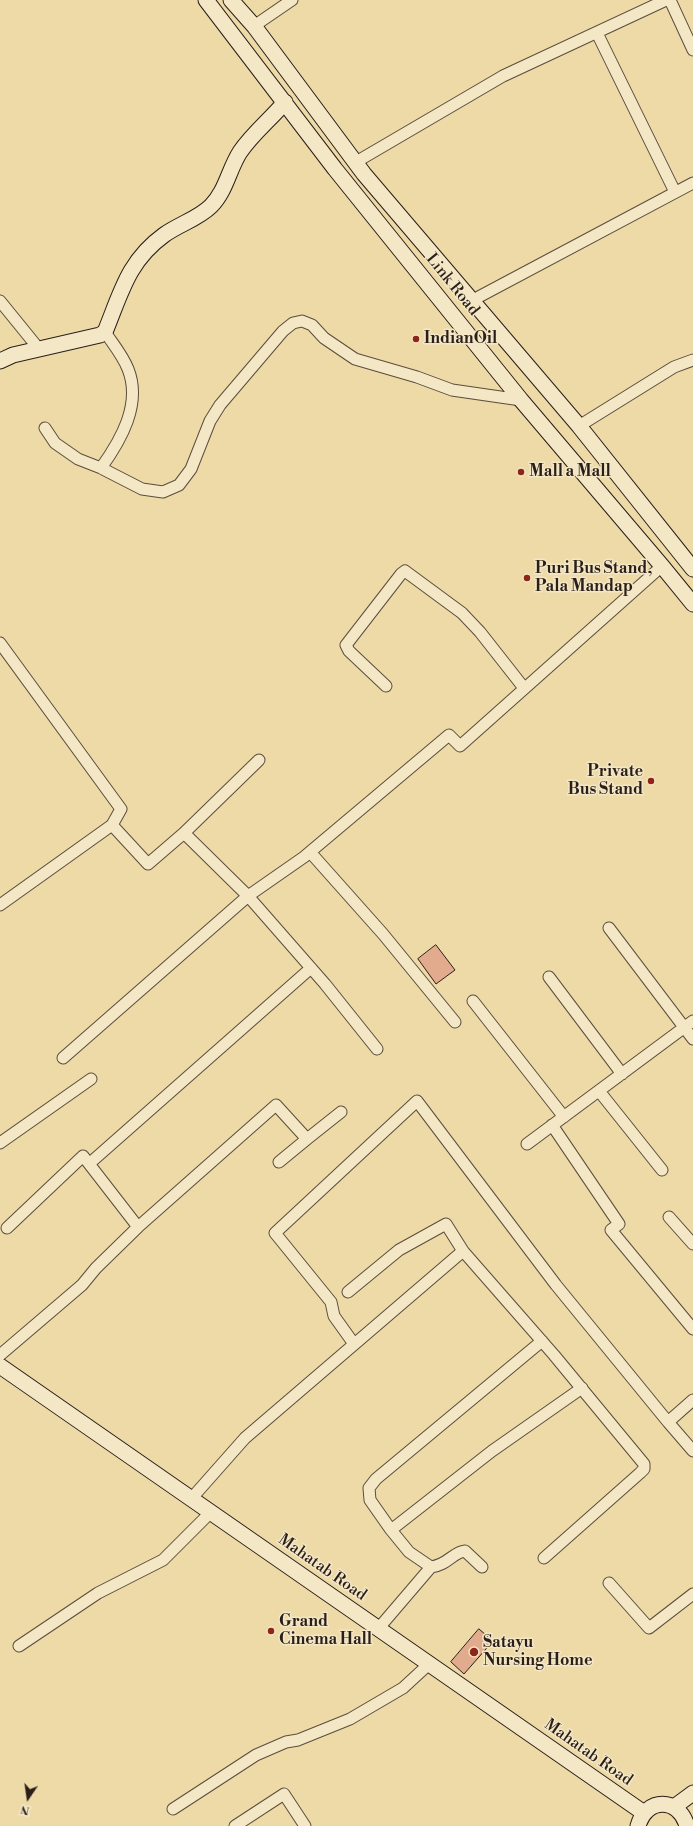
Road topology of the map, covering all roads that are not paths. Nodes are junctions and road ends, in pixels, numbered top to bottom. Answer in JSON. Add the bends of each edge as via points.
{"nodes":[{"id":1,"x":206,"y":0,"type":"edge"},
{"id":2,"x":231,"y":0,"type":"edge"},
{"id":3,"x":292,"y":0,"type":"edge"},
{"id":4,"x":666,"y":0,"type":"edge"},
{"id":5,"x":670,"y":0,"type":"edge"},
{"id":6,"x":647,"y":4,"type":"edge"},
{"id":7,"x":254,"y":26,"type":"junction"},
{"id":8,"x":597,"y":32,"type":"junction"},
{"id":9,"x":693,"y":50,"type":"edge"},
{"id":10,"x":285,"y":102,"type":"junction"},
{"id":11,"x":356,"y":162,"type":"junction"},
{"id":12,"x":693,"y":184,"type":"edge"},
{"id":13,"x":676,"y":192,"type":"junction"},
{"id":14,"x":0,"y":301,"type":"edge"},
{"id":15,"x":471,"y":301,"type":"junction"},
{"id":16,"x":105,"y":332,"type":"junction"},
{"id":17,"x":39,"y":349,"type":"junction"},
{"id":18,"x":693,"y":360,"type":"edge"},
{"id":19,"x":0,"y":361,"type":"edge"},
{"id":20,"x":522,"y":400,"type":"junction"},
{"id":21,"x":579,"y":426,"type":"junction"},
{"id":22,"x":44,"y":428,"type":"dead end"},
{"id":23,"x":101,"y":468,"type":"junction"},
{"id":24,"x":662,"y":566,"type":"junction"},
{"id":25,"x":693,"y":569,"type":"edge"},
{"id":26,"x":693,"y":604,"type":"edge"},
{"id":27,"x":0,"y":643,"type":"edge"},
{"id":28,"x":386,"y":686,"type":"dead end"},
{"id":29,"x":524,"y":688,"type":"junction"},
{"id":30,"x":259,"y":760,"type":"dead end"},
{"id":31,"x":112,"y":825,"type":"junction"},
{"id":32,"x":184,"y":833,"type":"junction"},
{"id":33,"x":310,"y":852,"type":"junction"},
{"id":34,"x":248,"y":896,"type":"junction"},
{"id":35,"x":0,"y":905,"type":"edge"},
{"id":36,"x":608,"y":928,"type":"dead end"},
{"id":37,"x":312,"y":968,"type":"junction"},
{"id":38,"x":549,"y":977,"type":"dead end"},
{"id":39,"x":474,"y":1001,"type":"dead end"},
{"id":40,"x":455,"y":1022,"type":"dead end"},
{"id":41,"x":689,"y":1024,"type":"edge"},
{"id":42,"x":693,"y":1039,"type":"edge"},
{"id":43,"x":377,"y":1049,"type":"dead end"},
{"id":44,"x":63,"y":1058,"type":"dead end"},
{"id":45,"x":622,"y":1074,"type":"junction"},
{"id":46,"x":91,"y":1079,"type":"dead end"},
{"id":47,"x":599,"y":1091,"type":"junction"},
{"id":48,"x":341,"y":1112,"type":"dead end"},
{"id":49,"x":564,"y":1116,"type":"junction"},
{"id":50,"x":552,"y":1126,"type":"junction"},
{"id":51,"x":307,"y":1140,"type":"junction"},
{"id":52,"x":0,"y":1144,"type":"edge"},
{"id":53,"x":526,"y":1144,"type":"dead end"},
{"id":54,"x":280,"y":1162,"type":"dead end"},
{"id":55,"x":90,"y":1163,"type":"junction"},
{"id":56,"x":662,"y":1170,"type":"dead end"},
{"id":57,"x":670,"y":1217,"type":"dead end"},
{"id":58,"x":138,"y":1227,"type":"junction"},
{"id":59,"x":7,"y":1228,"type":"dead end"},
{"id":60,"x":693,"y":1244,"type":"edge"},
{"id":61,"x":463,"y":1251,"type":"junction"},
{"id":62,"x":348,"y":1292,"type":"dead end"},
{"id":63,"x":693,"y":1330,"type":"edge"},
{"id":64,"x":542,"y":1341,"type":"junction"},
{"id":65,"x":354,"y":1344,"type":"junction"},
{"id":66,"x":0,"y":1355,"type":"edge"},
{"id":67,"x":0,"y":1366,"type":"edge"},
{"id":68,"x":582,"y":1388,"type":"junction"},
{"id":69,"x":693,"y":1400,"type":"edge"},
{"id":70,"x":668,"y":1422,"type":"junction"},
{"id":71,"x":693,"y":1451,"type":"edge"},
{"id":72,"x":191,"y":1499,"type":"junction"},
{"id":73,"x":210,"y":1512,"type":"junction"},
{"id":74,"x":391,"y":1530,"type":"junction"},
{"id":75,"x":544,"y":1558,"type":"dead end"},
{"id":76,"x":431,"y":1567,"type":"junction"},
{"id":77,"x":482,"y":1567,"type":"dead end"},
{"id":78,"x":609,"y":1583,"type":"dead end"},
{"id":79,"x":693,"y":1594,"type":"edge"},
{"id":80,"x":378,"y":1629,"type":"junction"},
{"id":81,"x":19,"y":1646,"type":"dead end"},
{"id":82,"x":429,"y":1664,"type":"junction"},
{"id":83,"x":693,"y":1793,"type":"edge"},
{"id":84,"x":674,"y":1807,"type":"junction"},
{"id":85,"x":173,"y":1809,"type":"dead end"},
{"id":86,"x":688,"y":1819,"type":"edge"},
{"id":87,"x":641,"y":1820,"type":"edge"},
{"id":88,"x":235,"y":1826,"type":"edge"},
{"id":89,"x":305,"y":1826,"type":"edge"}],
"edges":[{"from":1,"to":10,"type":"main road","name":"Link Road"},
{"from":2,"to":7,"type":"main road","name":"Link Road"},
{"from":3,"to":7,"type":"street"},
{"from":4,"to":6,"type":"street"},
{"from":5,"to":9,"type":"street"},
{"from":6,"to":8,"type":"street"},
{"from":7,"to":11,"type":"main road","name":"Link Road"},
{"from":8,"to":11,"type":"street","via":[[503,76]]},
{"from":8,"to":13,"type":"street"},
{"from":10,"to":16,"type":"main road","via":[[240,152],[211,206],[165,234],[143,253],[127,275]]},
{"from":10,"to":20,"type":"main road","name":"Link Road","via":[[335,169]]},
{"from":11,"to":15,"type":"main road","name":"Link Road"},
{"from":12,"to":13,"type":"street"},
{"from":13,"to":15,"type":"street"},
{"from":14,"to":17,"type":"street"},
{"from":15,"to":21,"type":"main road","name":"Link Road"},
{"from":16,"to":17,"type":"main road","via":[[100,336]]},
{"from":16,"to":23,"type":"street","via":[[128,368],[133,387],[132,404],[126,426],[116,448]]},
{"from":17,"to":19,"type":"main road"},
{"from":18,"to":21,"type":"street","via":[[674,367]]},
{"from":20,"to":23,"type":"street","via":[[452,390],[355,358],[302,321],[293,323],[283,332],[220,405],[210,421],[191,470],[179,485],[163,492],[142,489]]},
{"from":20,"to":24,"type":"main road","name":"Link Road"},
{"from":21,"to":25,"type":"main road","name":"Link Road"},
{"from":22,"to":23,"type":"street","via":[[55,443],[78,459]]},
{"from":24,"to":26,"type":"main road","name":"Link Road"},
{"from":24,"to":29,"type":"street"},
{"from":27,"to":31,"type":"street","via":[[121,809]]},
{"from":28,"to":29,"type":"street","via":[[349,652],[346,645],[405,571],[462,614],[480,632]]},
{"from":29,"to":33,"type":"street","via":[[460,746],[449,735]]},
{"from":30,"to":32,"type":"street"},
{"from":31,"to":32,"type":"street","via":[[148,864]]},
{"from":31,"to":35,"type":"street"},
{"from":32,"to":34,"type":"street"},
{"from":33,"to":34,"type":"street"},
{"from":33,"to":40,"type":"street","via":[[383,934]]},
{"from":34,"to":37,"type":"street"},
{"from":34,"to":44,"type":"street"},
{"from":36,"to":41,"type":"street"},
{"from":37,"to":43,"type":"street"},
{"from":37,"to":55,"type":"street"},
{"from":38,"to":45,"type":"street"},
{"from":39,"to":49,"type":"street"},
{"from":41,"to":42,"type":"street"},
{"from":41,"to":45,"type":"street"},
{"from":45,"to":47,"type":"street"},
{"from":46,"to":52,"type":"street"},
{"from":47,"to":49,"type":"street"},
{"from":47,"to":56,"type":"street"},
{"from":48,"to":51,"type":"street"},
{"from":49,"to":50,"type":"street"},
{"from":50,"to":53,"type":"street"},
{"from":50,"to":63,"type":"street","via":[[619,1224],[611,1230]]},
{"from":51,"to":54,"type":"street"},
{"from":51,"to":58,"type":"street","via":[[276,1105]]},
{"from":55,"to":58,"type":"street"},
{"from":55,"to":59,"type":"street","via":[[83,1156]]},
{"from":57,"to":60,"type":"street"},
{"from":58,"to":66,"type":"street","via":[[82,1285]]},
{"from":61,"to":62,"type":"street","via":[[446,1224],[399,1250]]},
{"from":61,"to":64,"type":"street"},
{"from":61,"to":65,"type":"street"},
{"from":64,"to":68,"type":"street"},
{"from":64,"to":74,"type":"street","via":[[376,1479],[369,1488],[370,1500]]},
{"from":65,"to":70,"type":"street","via":[[334,1316],[331,1302],[275,1233],[417,1101],[556,1285]]},
{"from":65,"to":72,"type":"street","via":[[245,1438]]},
{"from":67,"to":72,"type":"main road","name":"Mahatab Road"},
{"from":68,"to":74,"type":"street","via":[[492,1451]]},
{"from":68,"to":75,"type":"street","via":[[641,1460],[644,1469]]},
{"from":69,"to":70,"type":"street"},
{"from":70,"to":71,"type":"street"},
{"from":72,"to":73,"type":"main road","name":"Mahatab Road"},
{"from":73,"to":80,"type":"main road","name":"Mahatab Road"},
{"from":73,"to":81,"type":"street","via":[[163,1560],[98,1593]]},
{"from":74,"to":76,"type":"street","via":[[409,1552]]},
{"from":76,"to":77,"type":"street","via":[[440,1566],[461,1551],[465,1551]]},
{"from":76,"to":80,"type":"street"},
{"from":78,"to":79,"type":"street","via":[[649,1628]]},
{"from":80,"to":82,"type":"main road","name":"Mahatab Road"},
{"from":82,"to":85,"type":"street","via":[[403,1688],[350,1719],[256,1755]]},
{"from":82,"to":87,"type":"main road","name":"Mahatab Road"},
{"from":83,"to":84,"type":"main road"},
{"from":84,"to":86,"type":"main road"},
{"from":84,"to":87,"type":"main road","via":[[659,1804],[651,1807]]},
{"from":88,"to":89,"type":"street","via":[[284,1794]]}]}
